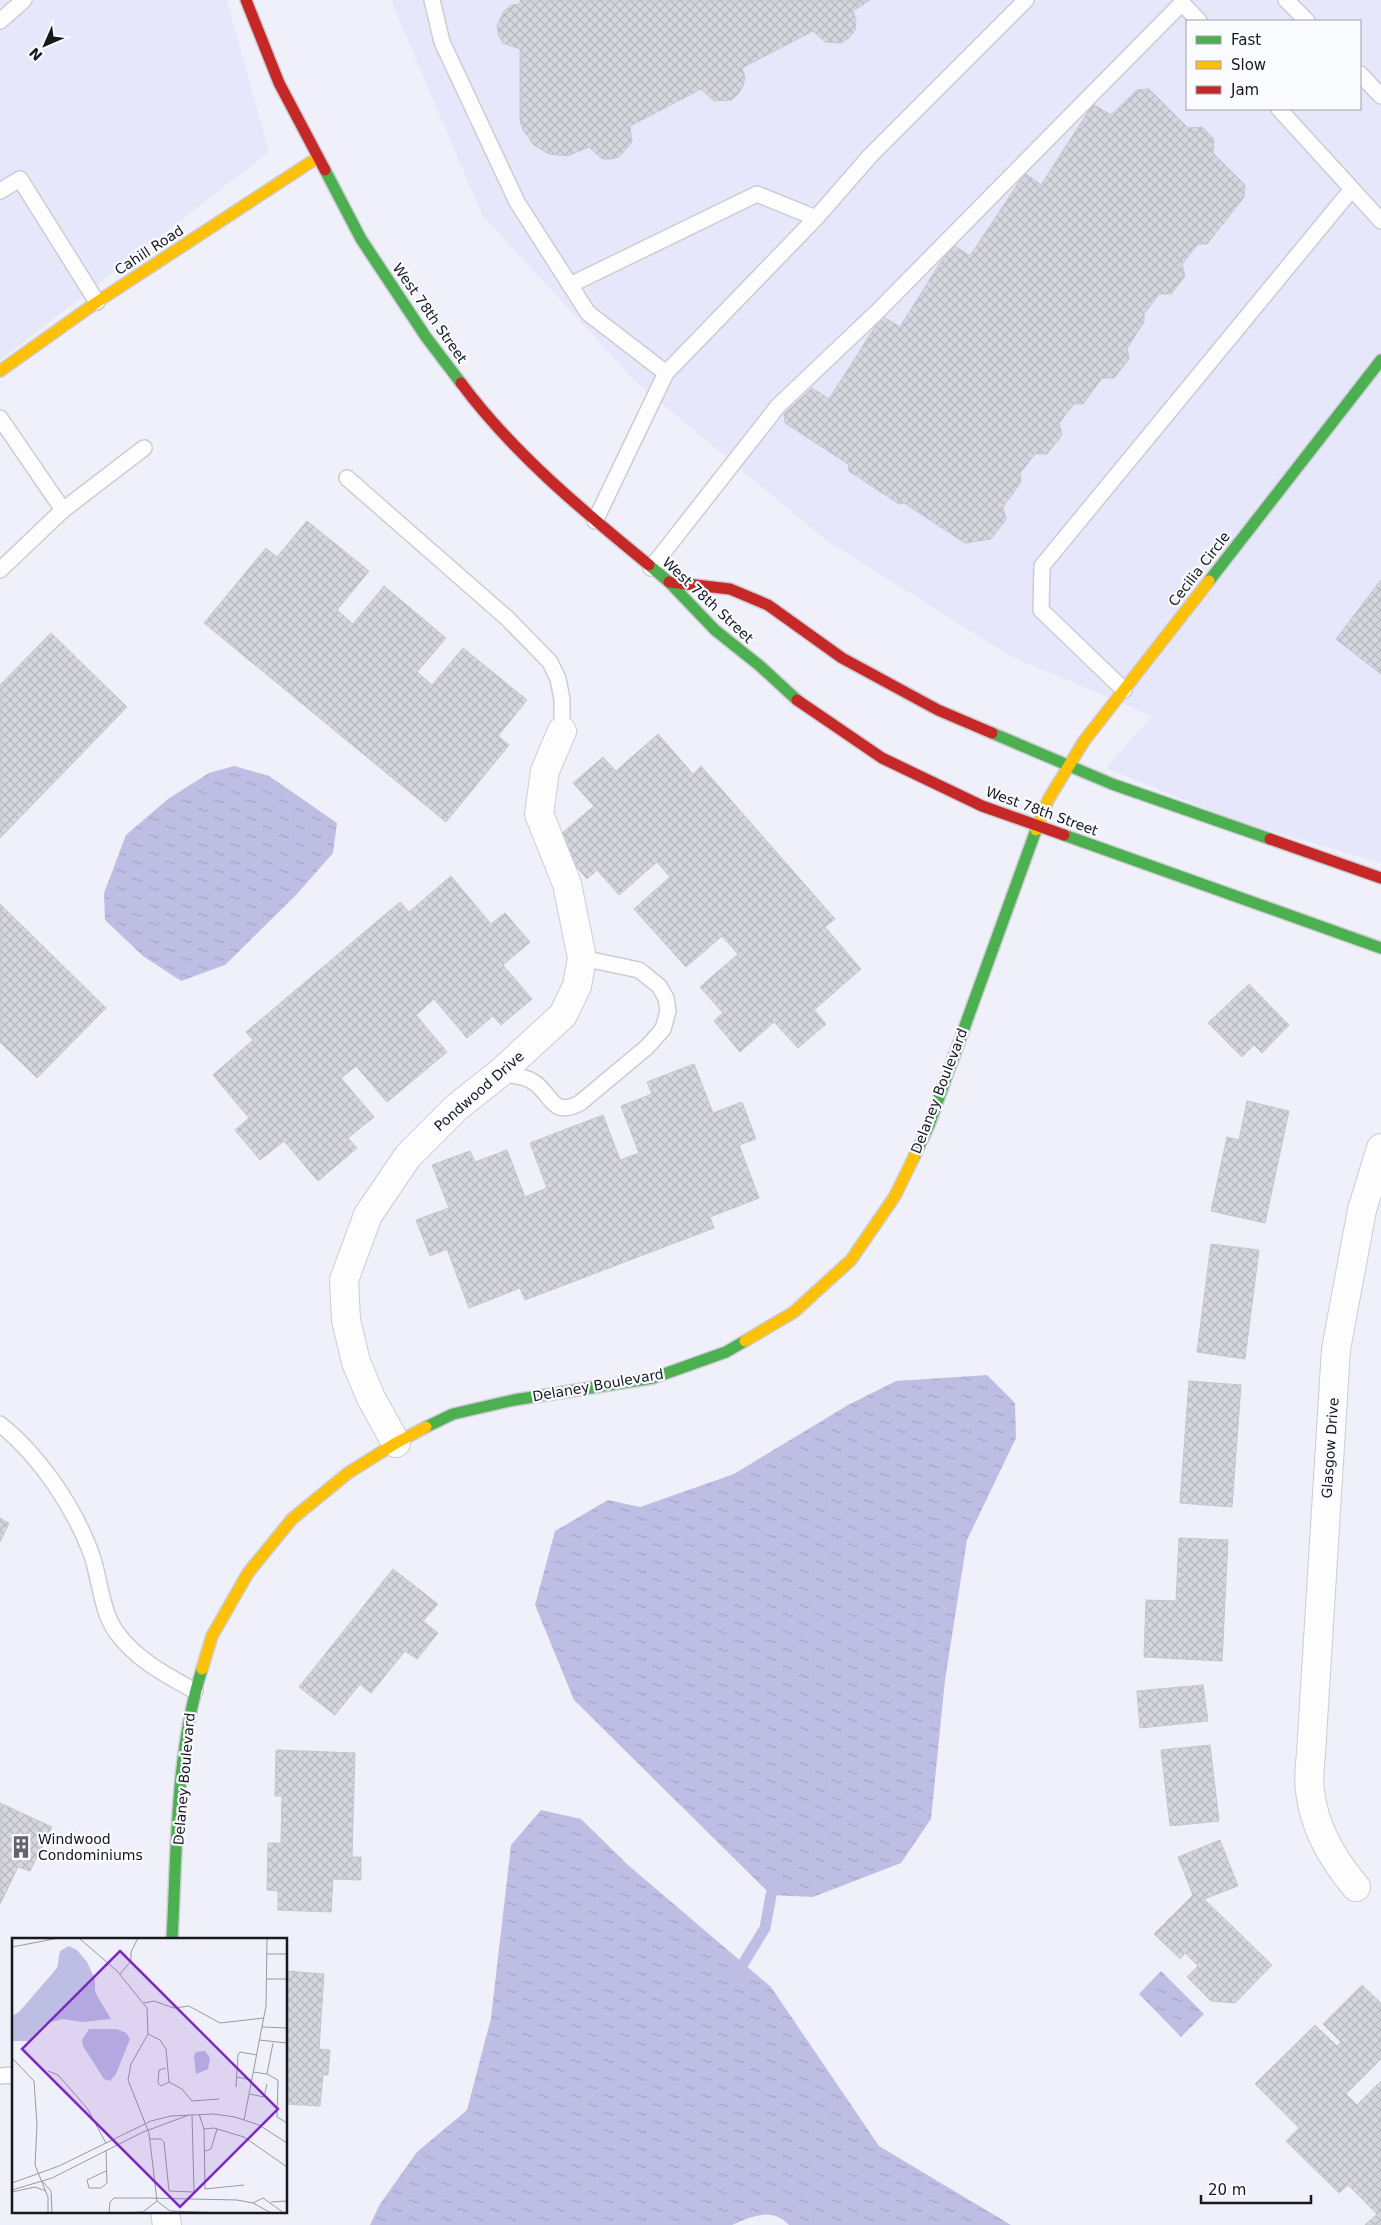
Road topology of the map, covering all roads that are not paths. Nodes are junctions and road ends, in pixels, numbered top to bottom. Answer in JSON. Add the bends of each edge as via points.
{"nodes":[{"id":1,"x":24,"y":0,"type":"edge"},
{"id":2,"x":246,"y":0,"type":"edge"},
{"id":3,"x":432,"y":0,"type":"edge"},
{"id":4,"x":1026,"y":0,"type":"edge"},
{"id":5,"x":1286,"y":0,"type":"edge"},
{"id":6,"x":1198,"y":20,"type":"edge"},
{"id":7,"x":1306,"y":20,"type":"edge"},
{"id":8,"x":0,"y":21,"type":"edge"},
{"id":9,"x":1361,"y":75,"type":"edge"},
{"id":10,"x":1381,"y":96,"type":"edge"},
{"id":11,"x":1280,"y":110,"type":"edge"},
{"id":12,"x":317,"y":158,"type":"junction"},
{"id":13,"x":1352,"y":189,"type":"junction"},
{"id":14,"x":0,"y":191,"type":"edge"},
{"id":15,"x":816,"y":218,"type":"junction"},
{"id":16,"x":1381,"y":221,"type":"edge"},
{"id":17,"x":570,"y":285,"type":"junction"},
{"id":18,"x":97,"y":302,"type":"junction"},
{"id":19,"x":1381,"y":360,"type":"edge"},
{"id":20,"x":0,"y":371,"type":"edge"},
{"id":21,"x":666,"y":373,"type":"junction"},
{"id":22,"x":0,"y":418,"type":"edge"},
{"id":23,"x":144,"y":448,"type":"dead end"},
{"id":24,"x":347,"y":478,"type":"dead end"},
{"id":25,"x":63,"y":510,"type":"junction"},
{"id":26,"x":595,"y":521,"type":"junction"},
{"id":27,"x":651,"y":568,"type":"junction"},
{"id":28,"x":0,"y":570,"type":"edge"},
{"id":29,"x":669,"y":582,"type":"junction"},
{"id":30,"x":1124,"y":690,"type":"junction"},
{"id":31,"x":562,"y":731,"type":"joint"},
{"id":32,"x":1069,"y":766,"type":"junction"},
{"id":33,"x":1048,"y":800,"type":"joint"},
{"id":34,"x":1037,"y":826,"type":"junction"},
{"id":35,"x":1381,"y":878,"type":"edge"},
{"id":36,"x":1381,"y":948,"type":"edge"},
{"id":37,"x":582,"y":958,"type":"junction"},
{"id":38,"x":500,"y":1073,"type":"junction"},
{"id":39,"x":1381,"y":1148,"type":"edge"},
{"id":40,"x":0,"y":1424,"type":"edge"},
{"id":41,"x":396,"y":1443,"type":"junction"},
{"id":42,"x":195,"y":1691,"type":"junction"},
{"id":43,"x":1356,"y":1887,"type":"dead end"},
{"id":44,"x":172,"y":1938,"type":"edge"},
{"id":45,"x":165,"y":2212,"type":"edge"},
{"id":46,"x":167,"y":2225,"type":"edge"}],
"edges":[{"from":1,"to":8,"type":"lane"},
{"from":2,"to":12,"type":"street","name":"West 78th Street","via":[[279,83]]},
{"from":3,"to":17,"type":"lane","via":[[442,42],[517,202]]},
{"from":4,"to":15,"type":"lane","via":[[870,156]]},
{"from":5,"to":7,"type":"lane"},
{"from":6,"to":27,"type":"lane","via":[[1182,3],[877,312],[778,406]]},
{"from":9,"to":10,"type":"lane"},
{"from":11,"to":13,"type":"lane"},
{"from":12,"to":18,"type":"street","name":"Cahill Road"},
{"from":12,"to":26,"type":"street","name":"West 78th Street","via":[[361,239],[426,337],[487,418]]},
{"from":13,"to":16,"type":"lane"},
{"from":13,"to":30,"type":"lane","via":[[1042,566],[1041,610]]},
{"from":14,"to":18,"type":"lane","via":[[20,179]]},
{"from":15,"to":17,"type":"lane","via":[[757,194]]},
{"from":15,"to":21,"type":"lane"},
{"from":17,"to":21,"type":"lane","via":[[588,313]]},
{"from":18,"to":20,"type":"street","name":"Cahill Road"},
{"from":19,"to":30,"type":"street","name":"Cecilia Circle"},
{"from":21,"to":26,"type":"lane"},
{"from":22,"to":25,"type":"lane"},
{"from":23,"to":25,"type":"lane"},
{"from":24,"to":31,"type":"lane","via":[[507,618],[550,662],[558,679],[562,700]]},
{"from":25,"to":28,"type":"lane"},
{"from":26,"to":27,"type":"street","name":"West 78th Street"},
{"from":27,"to":29,"type":"street","name":"West 78th Street"},
{"from":29,"to":32,"type":"street","via":[[730,589],[768,605],[842,658],[938,710]]},
{"from":29,"to":34,"type":"street","name":"West 78th Street","via":[[715,630],[799,702],[875,753],[982,806]]},
{"from":30,"to":32,"type":"street","name":"Cecilia Circle","via":[[1084,741]]},
{"from":31,"to":37,"type":"street","name":"Pondwood Drive","via":[[545,771],[539,814],[567,884]]},
{"from":32,"to":33,"type":"street","name":"Cecilia Circle"},
{"from":32,"to":35,"type":"street"},
{"from":33,"to":34,"type":"street","name":"Delaney Boulevard"},
{"from":34,"to":36,"type":"street","name":"West 78th Street"},
{"from":34,"to":41,"type":"street","name":"Delaney Boulevard","via":[[1026,864],[929,1125],[895,1196],[851,1260],[794,1312],[726,1352],[653,1378],[514,1400],[453,1414]]},
{"from":37,"to":38,"type":"street","name":"Pondwood Drive","via":[[577,986],[563,1015]]},
{"from":37,"to":38,"type":"lane","via":[[639,970],[659,986],[666,998],[668,1012],[663,1029],[647,1047],[569,1109],[557,1107],[531,1080]]},
{"from":38,"to":41,"type":"street","name":"Pondwood Drive","via":[[457,1106],[408,1156],[368,1215],[344,1280],[346,1320],[356,1362]]},
{"from":39,"to":43,"type":"street","name":"Glasgow Drive","via":[[1362,1210],[1336,1348],[1311,1753],[1310,1791],[1320,1831],[1338,1866]]},
{"from":40,"to":42,"type":"lane","via":[[20,1440],[43,1468],[69,1509],[91,1553],[115,1631],[132,1651],[158,1671]]},
{"from":41,"to":42,"type":"street","name":"Delaney Boulevard","via":[[348,1473],[292,1519],[254,1565],[212,1636]]},
{"from":42,"to":44,"type":"street","name":"Delaney Boulevard","via":[[182,1774]]},
{"from":45,"to":46,"type":"street"}]}
